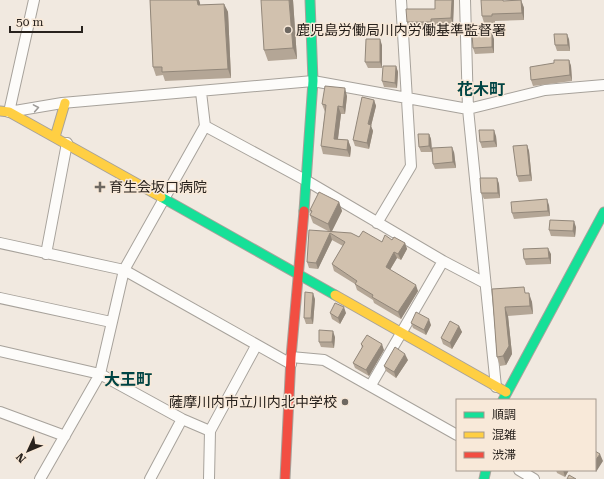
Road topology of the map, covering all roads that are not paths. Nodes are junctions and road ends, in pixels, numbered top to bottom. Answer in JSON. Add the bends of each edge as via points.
{"nodes":[{"id":1,"x":34,"y":0,"type":"edge"},
{"id":2,"x":310,"y":0,"type":"edge"},
{"id":3,"x":401,"y":0,"type":"edge"},
{"id":4,"x":465,"y":0,"type":"edge"},
{"id":5,"x":313,"y":81,"type":"junction"},
{"id":6,"x":604,"y":85,"type":"edge"},
{"id":7,"x":201,"y":92,"type":"junction"},
{"id":8,"x":407,"y":98,"type":"junction"},
{"id":9,"x":63,"y":103,"type":"junction"},
{"id":10,"x":468,"y":109,"type":"junction"},
{"id":11,"x":4,"y":111,"type":"edge"},
{"id":12,"x":205,"y":126,"type":"junction"},
{"id":13,"x":55,"y":136,"type":"junction"},
{"id":14,"x":67,"y":144,"type":"junction"},
{"id":15,"x":307,"y":181,"type":"junction"},
{"id":16,"x":163,"y":198,"type":"junction"},
{"id":17,"x":604,"y":212,"type":"edge"},
{"id":18,"x":377,"y":223,"type":"junction"},
{"id":19,"x":0,"y":243,"type":"edge"},
{"id":20,"x":46,"y":254,"type":"junction"},
{"id":21,"x":443,"y":261,"type":"junction"},
{"id":22,"x":124,"y":270,"type":"junction"},
{"id":23,"x":299,"y":274,"type":"junction"},
{"id":24,"x":485,"y":283,"type":"junction"},
{"id":25,"x":0,"y":298,"type":"edge"},
{"id":26,"x":111,"y":322,"type":"junction"},
{"id":27,"x":400,"y":333,"type":"junction"},
{"id":28,"x":256,"y":346,"type":"junction"},
{"id":29,"x":0,"y":351,"type":"edge"},
{"id":30,"x":291,"y":360,"type":"junction"},
{"id":31,"x":100,"y":374,"type":"junction"},
{"id":32,"x":371,"y":385,"type":"junction"},
{"id":33,"x":496,"y":387,"type":"junction"},
{"id":34,"x":505,"y":396,"type":"edge"},
{"id":35,"x":0,"y":412,"type":"edge"},
{"id":36,"x":182,"y":419,"type":"junction"},
{"id":37,"x":210,"y":431,"type":"junction"},
{"id":38,"x":456,"y":434,"type":"edge"},
{"id":39,"x":65,"y":436,"type":"junction"},
{"id":40,"x":521,"y":471,"type":"edge"},
{"id":41,"x":40,"y":479,"type":"edge"},
{"id":42,"x":150,"y":479,"type":"edge"},
{"id":43,"x":209,"y":479,"type":"edge"},
{"id":44,"x":285,"y":479,"type":"edge"},
{"id":45,"x":534,"y":479,"type":"edge"}],
"edges":[{"from":1,"to":11,"type":"street"},
{"from":2,"to":5,"type":"street"},
{"from":3,"to":8,"type":"street"},
{"from":4,"to":10,"type":"street"},
{"from":5,"to":7,"type":"street"},
{"from":5,"to":8,"type":"street"},
{"from":5,"to":15,"type":"street"},
{"from":6,"to":10,"type":"street","via":[[545,90]]},
{"from":7,"to":9,"type":"street"},
{"from":7,"to":12,"type":"street"},
{"from":8,"to":10,"type":"street"},
{"from":8,"to":18,"type":"street","via":[[411,166]]},
{"from":11,"to":9,"type":"street","one_way":true},
{"from":9,"to":13,"type":"street"},
{"from":10,"to":24,"type":"street"},
{"from":11,"to":13,"type":"street"},
{"from":12,"to":15,"type":"street"},
{"from":12,"to":16,"type":"street"},
{"from":13,"to":14,"type":"street"},
{"from":14,"to":16,"type":"street"},
{"from":14,"to":20,"type":"street"},
{"from":15,"to":18,"type":"street"},
{"from":15,"to":23,"type":"street"},
{"from":16,"to":22,"type":"street"},
{"from":16,"to":23,"type":"street"},
{"from":17,"to":34,"type":"street"},
{"from":18,"to":21,"type":"street"},
{"from":19,"to":20,"type":"street"},
{"from":20,"to":22,"type":"street"},
{"from":21,"to":24,"type":"street"},
{"from":21,"to":27,"type":"street"},
{"from":22,"to":26,"type":"street"},
{"from":22,"to":28,"type":"street"},
{"from":23,"to":27,"type":"street"},
{"from":23,"to":30,"type":"street"},
{"from":24,"to":33,"type":"street"},
{"from":25,"to":26,"type":"street"},
{"from":26,"to":31,"type":"street"},
{"from":27,"to":32,"type":"street"},
{"from":27,"to":33,"type":"street"},
{"from":28,"to":30,"type":"street"},
{"from":28,"to":37,"type":"street"},
{"from":29,"to":31,"type":"street"},
{"from":30,"to":32,"type":"street","via":[[324,360]]},
{"from":30,"to":44,"type":"street"},
{"from":31,"to":36,"type":"street"},
{"from":31,"to":39,"type":"street"},
{"from":32,"to":38,"type":"street"},
{"from":33,"to":34,"type":"street"},
{"from":35,"to":39,"type":"street"},
{"from":36,"to":37,"type":"street"},
{"from":36,"to":42,"type":"street"},
{"from":37,"to":43,"type":"street"},
{"from":39,"to":41,"type":"street"},
{"from":40,"to":45,"type":"street"}]}
